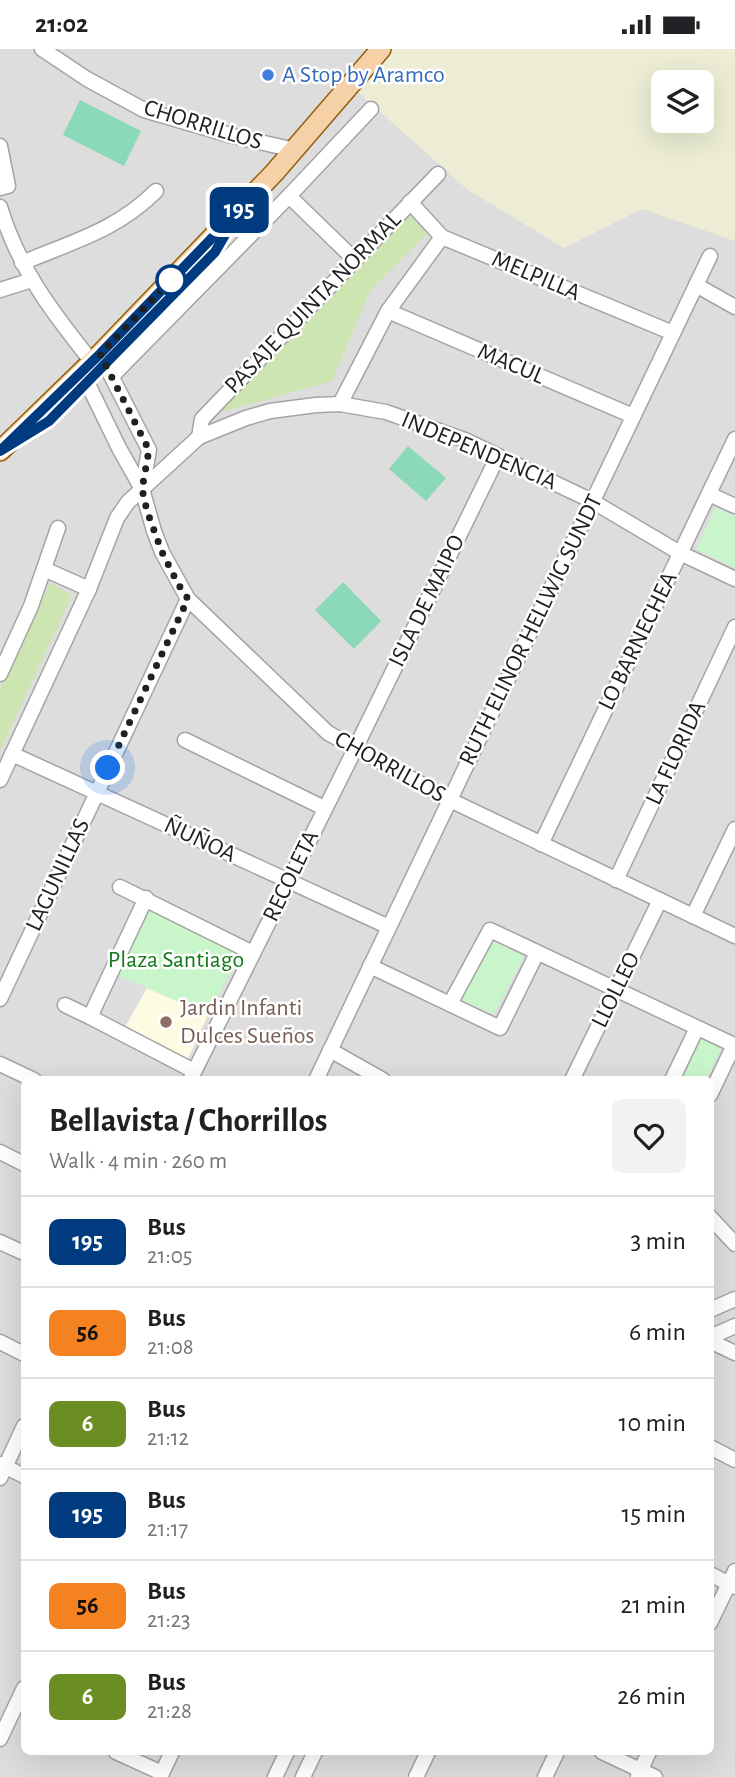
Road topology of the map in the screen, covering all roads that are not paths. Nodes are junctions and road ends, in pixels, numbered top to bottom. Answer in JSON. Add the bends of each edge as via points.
{"nodes":[{"id":1,"x":42,"y":49,"type":"edge"},
{"id":2,"x":376,"y":51,"type":"edge"},
{"id":3,"x":371,"y":109,"type":"dead end"},
{"id":4,"x":0,"y":146,"type":"edge"},
{"id":5,"x":295,"y":150,"type":"junction"},
{"id":6,"x":438,"y":174,"type":"dead end"},
{"id":7,"x":4,"y":187,"type":"edge"},
{"id":8,"x":156,"y":191,"type":"dead end"},
{"id":9,"x":289,"y":196,"type":"junction"},
{"id":10,"x":410,"y":202,"type":"junction"},
{"id":11,"x":0,"y":207,"type":"edge"},
{"id":12,"x":442,"y":237,"type":"junction"},
{"id":13,"x":710,"y":256,"type":"dead end"},
{"id":14,"x":355,"y":260,"type":"junction"},
{"id":15,"x":22,"y":263,"type":"junction"},
{"id":16,"x":32,"y":280,"type":"junction"},
{"id":17,"x":696,"y":285,"type":"junction"},
{"id":18,"x":0,"y":290,"type":"edge"},
{"id":19,"x":735,"y":307,"type":"edge"},
{"id":20,"x":388,"y":311,"type":"junction"},
{"id":21,"x":673,"y":333,"type":"junction"},
{"id":22,"x":96,"y":368,"type":"junction"},
{"id":23,"x":340,"y":404,"type":"junction"},
{"id":24,"x":633,"y":416,"type":"junction"},
{"id":25,"x":199,"y":437,"type":"junction"},
{"id":26,"x":735,"y":439,"type":"edge"},
{"id":27,"x":0,"y":451,"type":"edge"},
{"id":28,"x":498,"y":456,"type":"junction"},
{"id":29,"x":142,"y":489,"type":"junction"},
{"id":30,"x":709,"y":494,"type":"junction"},
{"id":31,"x":593,"y":502,"type":"junction"},
{"id":32,"x":735,"y":506,"type":"edge"},
{"id":33,"x":58,"y":529,"type":"dead end"},
{"id":34,"x":680,"y":553,"type":"junction"},
{"id":35,"x":44,"y":569,"type":"junction"},
{"id":36,"x":735,"y":579,"type":"edge"},
{"id":37,"x":89,"y":589,"type":"junction"},
{"id":38,"x":188,"y":599,"type":"junction"},
{"id":39,"x":735,"y":627,"type":"edge"},
{"id":40,"x":4,"y":655,"type":"edge"},
{"id":41,"x":0,"y":674,"type":"edge"},
{"id":42,"x":185,"y":740,"type":"dead end"},
{"id":43,"x":356,"y":747,"type":"junction"},
{"id":44,"x":12,"y":754,"type":"junction"},
{"id":45,"x":0,"y":780,"type":"edge"},
{"id":46,"x":97,"y":792,"type":"junction"},
{"id":47,"x":450,"y":800,"type":"junction"},
{"id":48,"x":324,"y":808,"type":"junction"},
{"id":49,"x":735,"y":829,"type":"edge"},
{"id":50,"x":541,"y":843,"type":"junction"},
{"id":51,"x":616,"y":880,"type":"junction"},
{"id":52,"x":289,"y":881,"type":"junction"},
{"id":53,"x":120,"y":887,"type":"dead end"},
{"id":54,"x":146,"y":898,"type":"junction"},
{"id":55,"x":660,"y":900,"type":"junction"},
{"id":56,"x":693,"y":916,"type":"junction"},
{"id":57,"x":389,"y":927,"type":"junction"},
{"id":58,"x":735,"y":936,"type":"edge"},
{"id":59,"x":253,"y":953,"type":"junction"},
{"id":60,"x":537,"y":953,"type":"junction"},
{"id":61,"x":370,"y":966,"type":"junction"},
{"id":62,"x":616,"y":989,"type":"junction"},
{"id":63,"x":0,"y":999,"type":"edge"},
{"id":64,"x":450,"y":1004,"type":"junction"},
{"id":65,"x":65,"y":1005,"type":"dead end"},
{"id":66,"x":90,"y":1017,"type":"junction"},
{"id":67,"x":697,"y":1028,"type":"junction"},
{"id":68,"x":330,"y":1050,"type":"junction"},
{"id":69,"x":0,"y":1064,"type":"edge"},
{"id":70,"x":26,"y":1076,"type":"edge"},
{"id":71,"x":192,"y":1076,"type":"edge"},
{"id":72,"x":318,"y":1076,"type":"edge"},
{"id":73,"x":376,"y":1076,"type":"edge"},
{"id":74,"x":574,"y":1076,"type":"edge"},
{"id":75,"x":674,"y":1076,"type":"edge"},
{"id":76,"x":714,"y":1087,"type":"edge"},
{"id":77,"x":0,"y":1152,"type":"edge"},
{"id":78,"x":21,"y":1162,"type":"edge"},
{"id":79,"x":714,"y":1220,"type":"edge"},
{"id":80,"x":734,"y":1238,"type":"edge"},
{"id":81,"x":0,"y":1242,"type":"edge"},
{"id":82,"x":21,"y":1252,"type":"edge"},
{"id":83,"x":735,"y":1299,"type":"edge"},
{"id":84,"x":714,"y":1308,"type":"edge"},
{"id":85,"x":735,"y":1326,"type":"edge"},
{"id":86,"x":714,"y":1337,"type":"edge"},
{"id":87,"x":714,"y":1341,"type":"edge"},
{"id":88,"x":0,"y":1342,"type":"edge"},
{"id":89,"x":21,"y":1352,"type":"edge"},
{"id":90,"x":735,"y":1353,"type":"edge"},
{"id":91,"x":21,"y":1432,"type":"edge"},
{"id":92,"x":714,"y":1449,"type":"edge"},
{"id":93,"x":735,"y":1460,"type":"edge"},
{"id":94,"x":2,"y":1470,"type":"edge"},
{"id":95,"x":21,"y":1475,"type":"edge"},
{"id":96,"x":714,"y":1575,"type":"edge"},
{"id":97,"x":733,"y":1581,"type":"edge"},
{"id":98,"x":714,"y":1616,"type":"edge"},
{"id":99,"x":20,"y":1707,"type":"edge"},
{"id":100,"x":0,"y":1739,"type":"edge"},
{"id":101,"x":122,"y":1755,"type":"edge"},
{"id":102,"x":171,"y":1755,"type":"edge"},
{"id":103,"x":286,"y":1755,"type":"edge"},
{"id":104,"x":314,"y":1755,"type":"edge"},
{"id":105,"x":427,"y":1755,"type":"edge"},
{"id":106,"x":556,"y":1755,"type":"edge"},
{"id":107,"x":608,"y":1755,"type":"edge"},
{"id":108,"x":648,"y":1755,"type":"edge"},
{"id":109,"x":639,"y":1773,"type":"edge"},
{"id":110,"x":161,"y":1775,"type":"edge"},
{"id":111,"x":275,"y":1777,"type":"edge"},
{"id":112,"x":303,"y":1777,"type":"edge"},
{"id":113,"x":416,"y":1777,"type":"edge"},
{"id":114,"x":545,"y":1777,"type":"edge"},
{"id":115,"x":655,"y":1777,"type":"edge"}],
"edges":[{"from":1,"to":5,"type":"street","name":"CHORRILLOS","via":[[144,110]]},
{"from":2,"to":5,"type":"main road"},
{"from":3,"to":9,"type":"street"},
{"from":4,"to":7,"type":"street"},
{"from":5,"to":22,"type":"main road"},
{"from":6,"to":10,"type":"street","name":"PASAJE QUINTA NORMAL"},
{"from":8,"to":15,"type":"street","via":[[120,221]]},
{"from":9,"to":14,"type":"street"},
{"from":9,"to":22,"type":"street"},
{"from":10,"to":12,"type":"street","name":"MELPILLA"},
{"from":10,"to":14,"type":"street","name":"PASAJE QUINTA NORMAL"},
{"from":11,"to":15,"type":"street"},
{"from":12,"to":20,"type":"street"},
{"from":12,"to":21,"type":"street","name":"MELPILLA"},
{"from":13,"to":17,"type":"street","name":"RUTH ELINOR HELLWIG SUNDT"},
{"from":14,"to":25,"type":"street","name":"PASAJE QUINTA NORMAL","via":[[202,419]]},
{"from":15,"to":16,"type":"street"},
{"from":16,"to":18,"type":"street"},
{"from":16,"to":22,"type":"street"},
{"from":17,"to":19,"type":"street"},
{"from":17,"to":21,"type":"street","name":"RUTH ELINOR HELLWIG SUNDT"},
{"from":20,"to":23,"type":"street"},
{"from":20,"to":24,"type":"street","name":"MACUL"},
{"from":21,"to":24,"type":"street","name":"RUTH ELINOR HELLWIG SUNDT"},
{"from":22,"to":27,"type":"main road"},
{"from":22,"to":29,"type":"street","name":"CHORRILLOS","via":[[119,448]]},
{"from":22,"to":29,"type":"street","name":"CHORRILLOS","via":[[149,450]]},
{"from":23,"to":25,"type":"street","name":"INDEPENDENCIA","via":[[270,411]]},
{"from":23,"to":28,"type":"street","name":"INDEPENDENCIA","via":[[386,412]]},
{"from":24,"to":31,"type":"street","name":"RUTH ELINOR HELLWIG SUNDT"},
{"from":25,"to":29,"type":"street","name":"INDEPENDENCIA"},
{"from":26,"to":30,"type":"street","name":"LO BARNECHEA"},
{"from":28,"to":31,"type":"street","name":"INDEPENDENCIA"},
{"from":28,"to":43,"type":"street","name":"ISLA DE MAIPO"},
{"from":29,"to":37,"type":"street","name":"INDEPENDENCIA","via":[[117,518]]},
{"from":29,"to":38,"type":"street","name":"CHORRILLOS","via":[[153,531]]},
{"from":30,"to":32,"type":"street"},
{"from":30,"to":34,"type":"street","name":"LO BARNECHEA"},
{"from":31,"to":34,"type":"street","name":"INDEPENDENCIA"},
{"from":31,"to":47,"type":"street","name":"RUTH ELINOR HELLWIG SUNDT"},
{"from":33,"to":35,"type":"street"},
{"from":34,"to":36,"type":"street","name":"INDEPENDENCIA"},
{"from":34,"to":50,"type":"street","name":"LO BARNECHEA"},
{"from":35,"to":37,"type":"street"},
{"from":35,"to":40,"type":"street","via":[[31,606]]},
{"from":37,"to":44,"type":"street","name":"INDEPENDENCIA"},
{"from":38,"to":43,"type":"street","name":"CHORRILLOS","via":[[328,733]]},
{"from":38,"to":46,"type":"street","name":"LAGUNILLAS"},
{"from":39,"to":51,"type":"street","name":"LA FLORIDA"},
{"from":40,"to":41,"type":"street"},
{"from":42,"to":48,"type":"street"},
{"from":43,"to":47,"type":"street","name":"CHORRILLOS"},
{"from":43,"to":48,"type":"street","name":"RECOLETA"},
{"from":44,"to":45,"type":"street","name":"INDEPENDENCIA"},
{"from":44,"to":46,"type":"street","name":"ÑUÑOA"},
{"from":46,"to":52,"type":"street","name":"ÑUÑOA"},
{"from":46,"to":63,"type":"street","name":"LAGUNILLAS"},
{"from":47,"to":50,"type":"street","name":"CHORRILLOS"},
{"from":47,"to":57,"type":"street","name":"RUTH ELINOR HELLWIG SUNDT"},
{"from":48,"to":52,"type":"street","name":"RECOLETA"},
{"from":49,"to":56,"type":"street"},
{"from":50,"to":51,"type":"street","name":"CHORRILLOS"},
{"from":51,"to":55,"type":"street","name":"CHORRILLOS"},
{"from":52,"to":57,"type":"street","name":"ÑUÑOA"},
{"from":52,"to":59,"type":"street","name":"RECOLETA"},
{"from":53,"to":54,"type":"street"},
{"from":54,"to":59,"type":"street"},
{"from":54,"to":66,"type":"street"},
{"from":55,"to":56,"type":"street","name":"CHORRILLOS"},
{"from":55,"to":62,"type":"street","name":"LLOLLEO"},
{"from":56,"to":58,"type":"street","name":"CHORRILLOS"},
{"from":57,"to":61,"type":"street","name":"RUTH ELINOR HELLWIG SUNDT"},
{"from":59,"to":71,"type":"street","name":"RECOLETA"},
{"from":60,"to":62,"type":"street"},
{"from":60,"to":64,"type":"street","via":[[490,930]]},
{"from":60,"to":64,"type":"street","via":[[500,1028]]},
{"from":61,"to":64,"type":"street"},
{"from":61,"to":68,"type":"street","name":"RUTH ELINOR HELLWIG SUNDT"},
{"from":62,"to":67,"type":"street"},
{"from":62,"to":74,"type":"street","name":"LLOLLEO"},
{"from":65,"to":66,"type":"street"},
{"from":66,"to":71,"type":"street"},
{"from":67,"to":75,"type":"street"},
{"from":67,"to":76,"type":"street","via":[[734,1045]]},
{"from":68,"to":72,"type":"street","name":"RUTH ELINOR HELLWIG SUNDT"},
{"from":68,"to":73,"type":"street"},
{"from":69,"to":70,"type":"street"},
{"from":77,"to":78,"type":"street"},
{"from":79,"to":80,"type":"street"},
{"from":81,"to":82,"type":"street"},
{"from":83,"to":84,"type":"street"},
{"from":85,"to":86,"type":"street"},
{"from":87,"to":90,"type":"street"},
{"from":88,"to":89,"type":"street"},
{"from":91,"to":94,"type":"street"},
{"from":92,"to":93,"type":"street"},
{"from":94,"to":95,"type":"street"},
{"from":96,"to":97,"type":"street"},
{"from":97,"to":98,"type":"street"},
{"from":99,"to":100,"type":"street"},
{"from":101,"to":110,"type":"street"},
{"from":102,"to":110,"type":"street"},
{"from":103,"to":111,"type":"street"},
{"from":104,"to":112,"type":"street"},
{"from":105,"to":113,"type":"street"},
{"from":106,"to":114,"type":"street"},
{"from":107,"to":109,"type":"street"},
{"from":108,"to":109,"type":"street"},
{"from":109,"to":115,"type":"street"}]}
